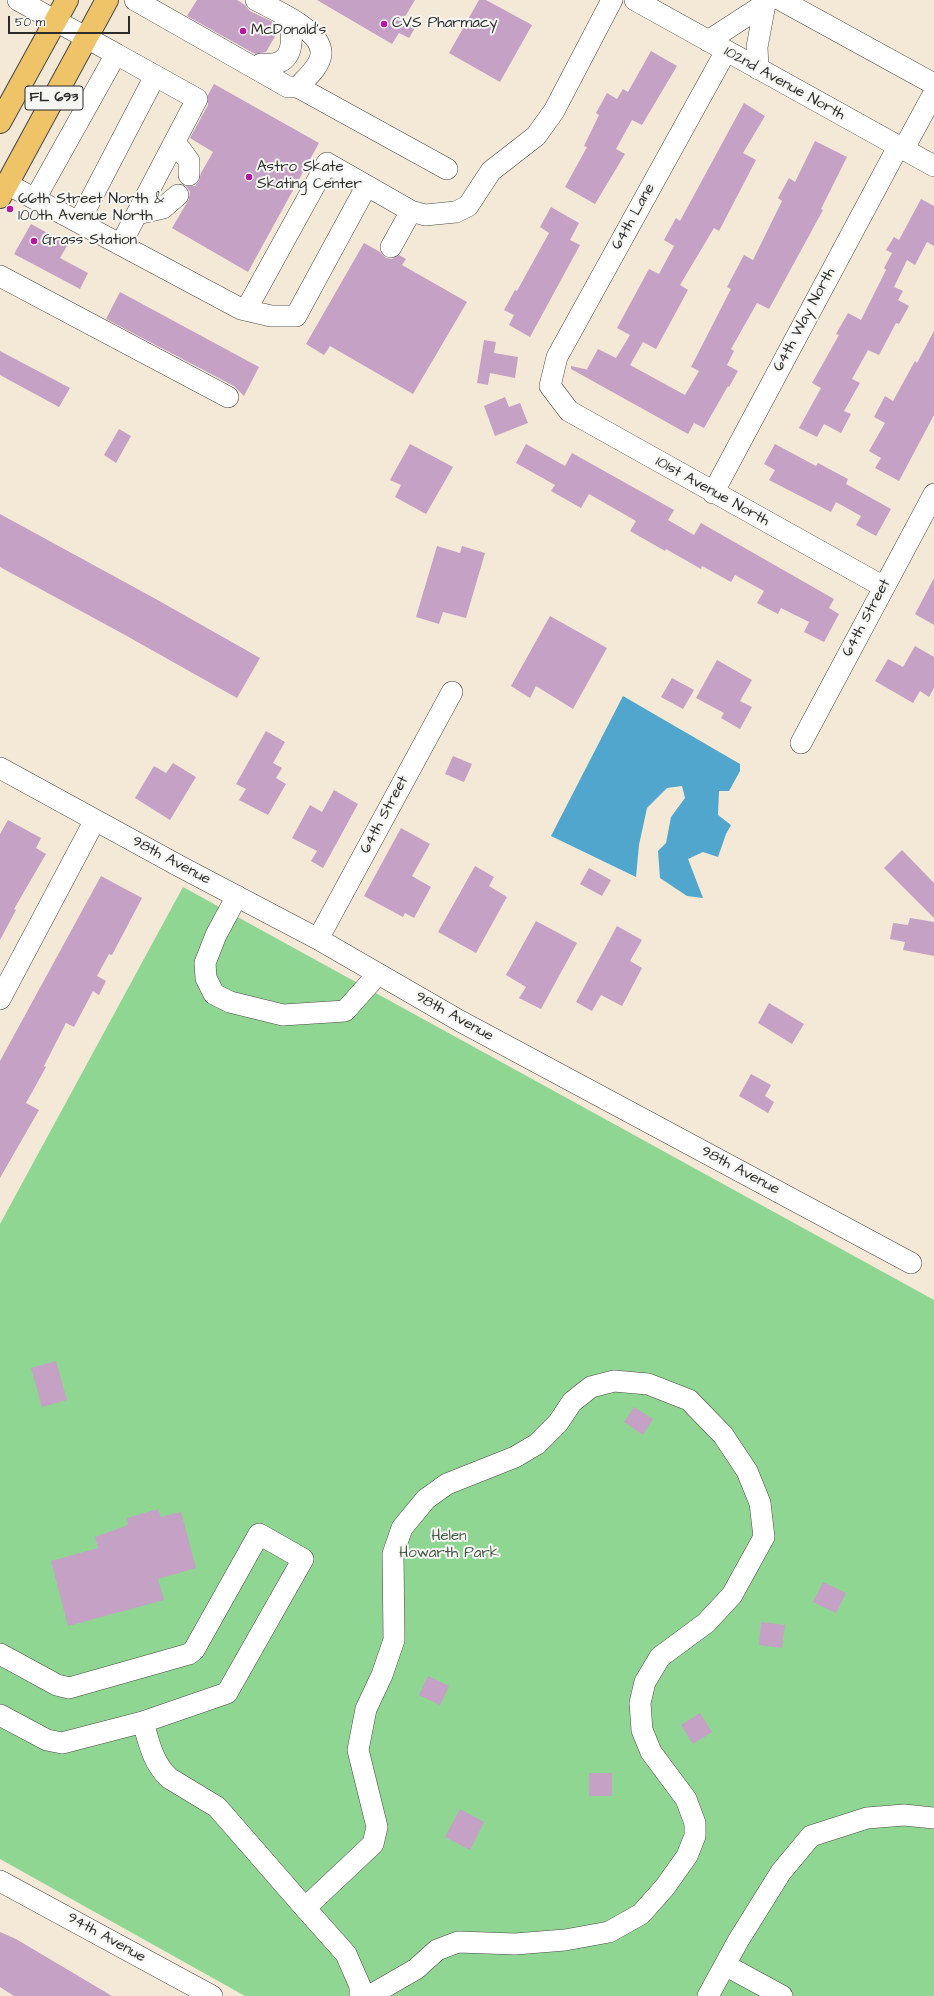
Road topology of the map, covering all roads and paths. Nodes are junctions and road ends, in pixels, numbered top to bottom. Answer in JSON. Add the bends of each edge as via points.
{"nodes":[{"id":1,"x":18,"y":0,"type":"edge"},
{"id":2,"x":67,"y":0,"type":"edge"},
{"id":3,"x":108,"y":0,"type":"edge"},
{"id":4,"x":135,"y":0,"type":"edge"},
{"id":5,"x":612,"y":0,"type":"edge"},
{"id":6,"x":635,"y":0,"type":"edge"},
{"id":7,"x":256,"y":1,"type":"edge"},
{"id":8,"x":771,"y":1,"type":"edge"},
{"id":9,"x":158,"y":6,"type":"edge"},
{"id":10,"x":56,"y":20,"type":"junction"},
{"id":11,"x":87,"y":38,"type":"junction"},
{"id":12,"x":217,"y":46,"type":"junction"},
{"id":13,"x":717,"y":46,"type":"junction"},
{"id":14,"x":116,"y":54,"type":"junction"},
{"id":15,"x":758,"y":69,"type":"junction"},
{"id":16,"x":156,"y":76,"type":"junction"},
{"id":17,"x":934,"y":84,"type":"edge"},
{"id":18,"x":298,"y":86,"type":"junction"},
{"id":19,"x":934,"y":93,"type":"edge"},
{"id":20,"x":0,"y":122,"type":"edge"},
{"id":21,"x":175,"y":142,"type":"junction"},
{"id":22,"x":900,"y":148,"type":"junction"},
{"id":23,"x":934,"y":166,"type":"edge"},
{"id":24,"x":447,"y":169,"type":"dead end"},
{"id":25,"x":189,"y":175,"type":"dead end"},
{"id":26,"x":366,"y":187,"type":"junction"},
{"id":27,"x":4,"y":191,"type":"edge"},
{"id":28,"x":178,"y":195,"type":"dead end"},
{"id":29,"x":35,"y":199,"type":"junction"},
{"id":30,"x":411,"y":211,"type":"junction"},
{"id":31,"x":137,"y":214,"type":"junction"},
{"id":32,"x":79,"y":222,"type":"junction"},
{"id":33,"x":121,"y":244,"type":"junction"},
{"id":34,"x":392,"y":247,"type":"dead end"},
{"id":35,"x":0,"y":276,"type":"edge"},
{"id":36,"x":246,"y":310,"type":"junction"},
{"id":37,"x":550,"y":386,"type":"joint"},
{"id":38,"x":228,"y":397,"type":"dead end"},
{"id":39,"x":713,"y":493,"type":"junction"},
{"id":40,"x":934,"y":494,"type":"edge"},
{"id":41,"x":884,"y":587,"type":"junction"},
{"id":42,"x":452,"y":692,"type":"dead end"},
{"id":43,"x":801,"y":743,"type":"dead end"},
{"id":44,"x":0,"y":768,"type":"edge"},
{"id":45,"x":95,"y":820,"type":"junction"},
{"id":46,"x":237,"y":896,"type":"junction"},
{"id":47,"x":318,"y":939,"type":"junction"},
{"id":48,"x":378,"y":974,"type":"junction"},
{"id":49,"x":0,"y":999,"type":"edge"},
{"id":50,"x":911,"y":1263,"type":"dead end"},
{"id":51,"x":0,"y":1654,"type":"edge"},
{"id":52,"x":0,"y":1715,"type":"edge"},
{"id":53,"x":143,"y":1722,"type":"junction"},
{"id":54,"x":934,"y":1818,"type":"edge"},
{"id":55,"x":0,"y":1881,"type":"edge"},
{"id":56,"x":305,"y":1908,"type":"junction"},
{"id":57,"x":725,"y":1965,"type":"junction"},
{"id":58,"x":212,"y":1996,"type":"edge"},
{"id":59,"x":360,"y":1996,"type":"edge"},
{"id":60,"x":369,"y":1996,"type":"edge"},
{"id":61,"x":708,"y":1996,"type":"edge"},
{"id":62,"x":782,"y":1996,"type":"edge"}],
"edges":[{"from":1,"to":10,"type":"street"},
{"from":2,"to":10,"type":"main road","number":"FL 693"},
{"from":3,"to":11,"type":"main road","number":"FL 693"},
{"from":4,"to":9,"type":"street"},
{"from":5,"to":30,"type":"street","via":[[554,111],[536,136],[491,171],[468,206],[456,212],[425,215]]},
{"from":6,"to":13,"type":"street","name":"102nd Avenue North"},
{"from":7,"to":12,"type":"street","via":[[300,32],[310,51],[301,69],[289,73],[274,72],[242,54]]},
{"from":7,"to":18,"type":"street","via":[[309,30],[318,42],[321,54],[313,71]]},
{"from":8,"to":13,"type":"street"},
{"from":8,"to":15,"type":"street","via":[[757,47]]},
{"from":8,"to":17,"type":"street"},
{"from":9,"to":12,"type":"street"},
{"from":10,"to":11,"type":"street"},
{"from":10,"to":20,"type":"main road","number":"FL 693"},
{"from":11,"to":14,"type":"street"},
{"from":11,"to":27,"type":"main road","number":"FL 693"},
{"from":12,"to":18,"type":"street","via":[[288,87]]},
{"from":13,"to":15,"type":"street","name":"102nd Avenue North"},
{"from":13,"to":37,"type":"street","name":"64th Lane","via":[[557,357]]},
{"from":14,"to":16,"type":"street"},
{"from":14,"to":29,"type":"street"},
{"from":15,"to":22,"type":"street","name":"102nd Avenue North"},
{"from":16,"to":21,"type":"street","via":[[197,99]]},
{"from":16,"to":32,"type":"street"},
{"from":18,"to":24,"type":"street"},
{"from":19,"to":22,"type":"street","name":"64th Way North"},
{"from":21,"to":25,"type":"street","via":[[189,160]]},
{"from":21,"to":31,"type":"street"},
{"from":22,"to":23,"type":"street","name":"102nd Avenue North"},
{"from":22,"to":39,"type":"street","name":"64th Way North"},
{"from":26,"to":30,"type":"street"},
{"from":26,"to":36,"type":"street","via":[[296,316],[271,316]]},
{"from":26,"to":36,"type":"street","via":[[327,163]]},
{"from":27,"to":29,"type":"street"},
{"from":28,"to":31,"type":"street","via":[[162,208]]},
{"from":29,"to":32,"type":"street"},
{"from":30,"to":34,"type":"street"},
{"from":31,"to":33,"type":"street"},
{"from":32,"to":33,"type":"street"},
{"from":33,"to":36,"type":"street"},
{"from":35,"to":38,"type":"street"},
{"from":37,"to":39,"type":"street","name":"101st Avenue North","via":[[569,411]]},
{"from":39,"to":41,"type":"street","name":"101st Avenue North"},
{"from":40,"to":41,"type":"street","name":"64th Street"},
{"from":41,"to":43,"type":"street","name":"64th Street"},
{"from":42,"to":47,"type":"street","name":"64th Street"},
{"from":44,"to":45,"type":"street","name":"98th Avenue"},
{"from":45,"to":46,"type":"street","name":"98th Avenue"},
{"from":45,"to":49,"type":"street"},
{"from":46,"to":47,"type":"street","name":"98th Avenue"},
{"from":46,"to":48,"type":"street","via":[[216,935],[206,963],[206,978],[214,994],[230,1002],[283,1015],[345,1011]]},
{"from":47,"to":48,"type":"street","name":"98th Avenue"},
{"from":48,"to":50,"type":"street","name":"98th Avenue","via":[[460,1021]]},
{"from":51,"to":53,"type":"street","via":[[57,1685],[69,1688],[189,1654],[194,1650],[259,1534],[303,1559],[227,1693]]},
{"from":52,"to":53,"type":"street","via":[[47,1740],[62,1743]]},
{"from":53,"to":56,"type":"street","via":[[154,1759],[162,1772],[217,1807]]},
{"from":54,"to":57,"type":"street","via":[[904,1815],[867,1818],[811,1836],[781,1872]]},
{"from":55,"to":58,"type":"street","name":"94th Avenue"},
{"from":56,"to":59,"type":"street","via":[[346,1954],[360,1986]]},
{"from":56,"to":60,"type":"street","via":[[373,1844],[377,1827],[358,1750],[366,1709],[382,1675],[394,1640],[393,1554],[402,1528],[426,1499],[447,1484],[515,1457],[537,1444],[558,1423],[572,1402],[591,1387],[614,1381],[648,1384],[689,1400],[723,1435],[747,1471],[760,1503],[764,1537],[732,1595],[706,1623],[660,1657],[645,1682],[640,1703],[642,1730],[651,1752],[686,1799],[695,1823],[695,1836],[687,1856],[665,1887],[641,1914],[609,1932],[566,1940],[515,1944],[458,1942],[437,1950],[416,1969]]},
{"from":57,"to":61,"type":"street"},
{"from":57,"to":62,"type":"street"}]}
